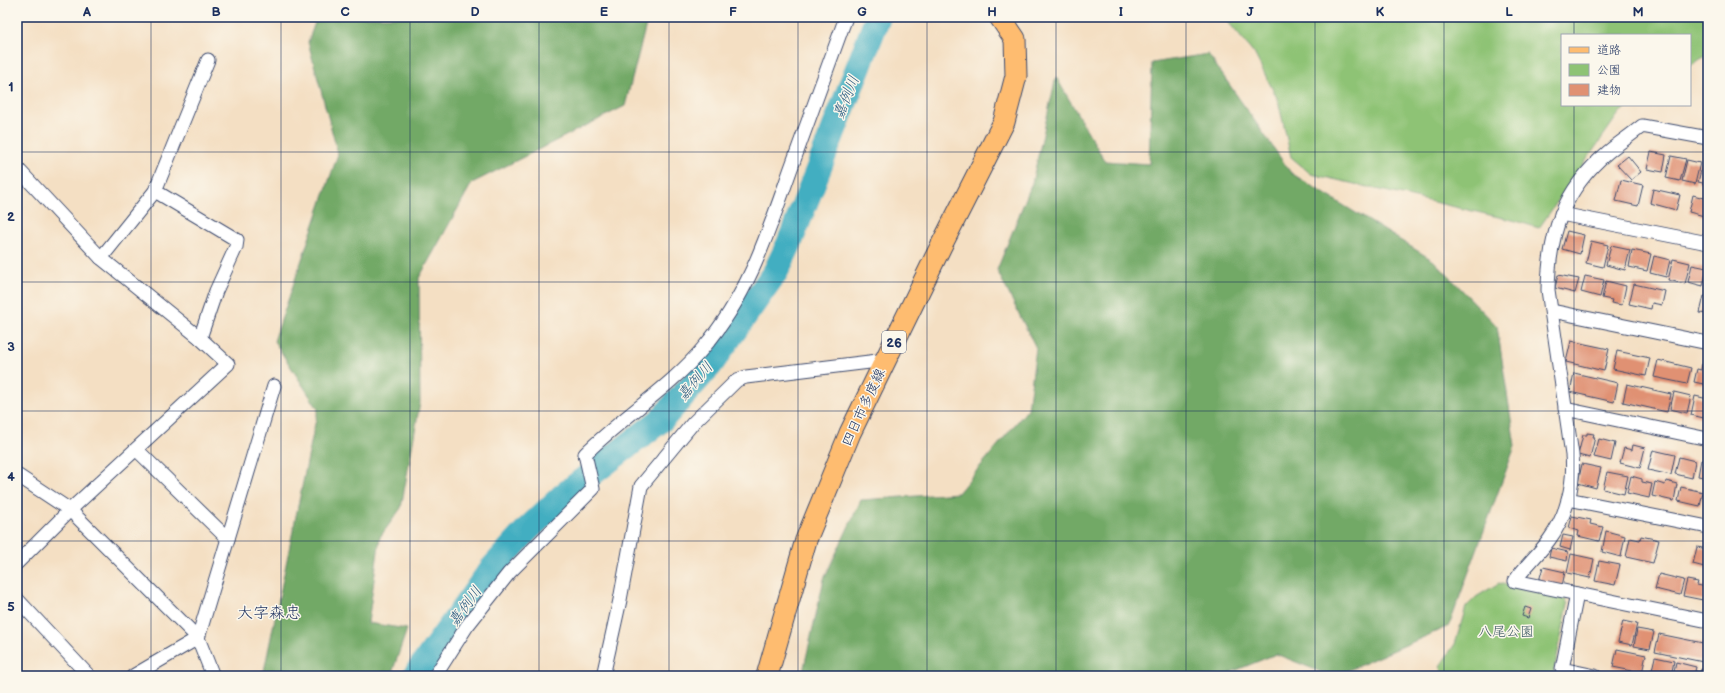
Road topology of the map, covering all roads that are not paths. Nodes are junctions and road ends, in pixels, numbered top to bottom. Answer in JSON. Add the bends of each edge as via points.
{"nodes":[{"id":1,"x":846,"y":17,"type":"edge"},
{"id":2,"x":1000,"y":17,"type":"edge"},
{"id":3,"x":208,"y":60,"type":"dead end"},
{"id":4,"x":1708,"y":138,"type":"edge"},
{"id":5,"x":17,"y":168,"type":"edge"},
{"id":6,"x":155,"y":191,"type":"junction"},
{"id":7,"x":1561,"y":214,"type":"junction"},
{"id":8,"x":1708,"y":243,"type":"edge"},
{"id":9,"x":101,"y":258,"type":"junction"},
{"id":10,"x":1552,"y":311,"type":"junction"},
{"id":11,"x":200,"y":338,"type":"junction"},
{"id":12,"x":1708,"y":343,"type":"edge"},
{"id":13,"x":886,"y":360,"type":"junction"},
{"id":14,"x":274,"y":386,"type":"dead end"},
{"id":15,"x":1565,"y":409,"type":"junction"},
{"id":16,"x":1708,"y":439,"type":"edge"},
{"id":17,"x":137,"y":450,"type":"junction"},
{"id":18,"x":17,"y":475,"type":"edge"},
{"id":19,"x":1568,"y":499,"type":"junction"},
{"id":20,"x":70,"y":510,"type":"junction"},
{"id":21,"x":1708,"y":527,"type":"edge"},
{"id":22,"x":228,"y":540,"type":"junction"},
{"id":23,"x":17,"y":563,"type":"edge"},
{"id":24,"x":1578,"y":594,"type":"junction"},
{"id":25,"x":17,"y":599,"type":"edge"},
{"id":26,"x":1708,"y":621,"type":"edge"},
{"id":27,"x":198,"y":638,"type":"junction"},
{"id":28,"x":90,"y":676,"type":"edge"},
{"id":29,"x":133,"y":676,"type":"edge"},
{"id":30,"x":213,"y":676,"type":"edge"},
{"id":31,"x":435,"y":676,"type":"edge"},
{"id":32,"x":603,"y":676,"type":"edge"},
{"id":33,"x":767,"y":676,"type":"edge"},
{"id":34,"x":1595,"y":676,"type":"edge"}],
"edges":[{"from":1,"to":31,"type":"street","via":[[774,218],[753,270],[734,307],[704,348],[681,372],[586,454],[593,489],[510,574],[468,626]]},
{"from":2,"to":13,"type":"main road","name":"四日市多度線","number":"26","via":[[1015,39],[1016,76],[1004,122]]},
{"from":3,"to":6,"type":"street"},
{"from":4,"to":7,"type":"street","via":[[1642,126],[1595,165],[1571,195]]},
{"from":5,"to":9,"type":"street"},
{"from":6,"to":9,"type":"street"},
{"from":6,"to":11,"type":"street","via":[[237,240]]},
{"from":7,"to":8,"type":"street"},
{"from":7,"to":10,"type":"street","via":[[1552,239],[1549,265],[1548,290]]},
{"from":9,"to":11,"type":"street"},
{"from":10,"to":12,"type":"street"},
{"from":10,"to":15,"type":"street"},
{"from":11,"to":17,"type":"street","via":[[228,364]]},
{"from":13,"to":32,"type":"street","via":[[746,377],[737,380],[693,423],[641,486]]},
{"from":13,"to":33,"type":"main road","name":"四日市多度線","number":"26","via":[[850,433],[806,540]]},
{"from":14,"to":22,"type":"street"},
{"from":15,"to":16,"type":"street"},
{"from":15,"to":19,"type":"street","via":[[1573,466]]},
{"from":17,"to":20,"type":"street"},
{"from":17,"to":22,"type":"street"},
{"from":18,"to":20,"type":"street"},
{"from":19,"to":21,"type":"street"},
{"from":19,"to":24,"type":"street","via":[[1560,523],[1515,581]]},
{"from":20,"to":23,"type":"street"},
{"from":20,"to":27,"type":"street"},
{"from":22,"to":27,"type":"street"},
{"from":24,"to":26,"type":"street"},
{"from":24,"to":34,"type":"street","via":[[1562,669]]},
{"from":25,"to":28,"type":"street"},
{"from":27,"to":29,"type":"street"},
{"from":27,"to":30,"type":"street"}]}
